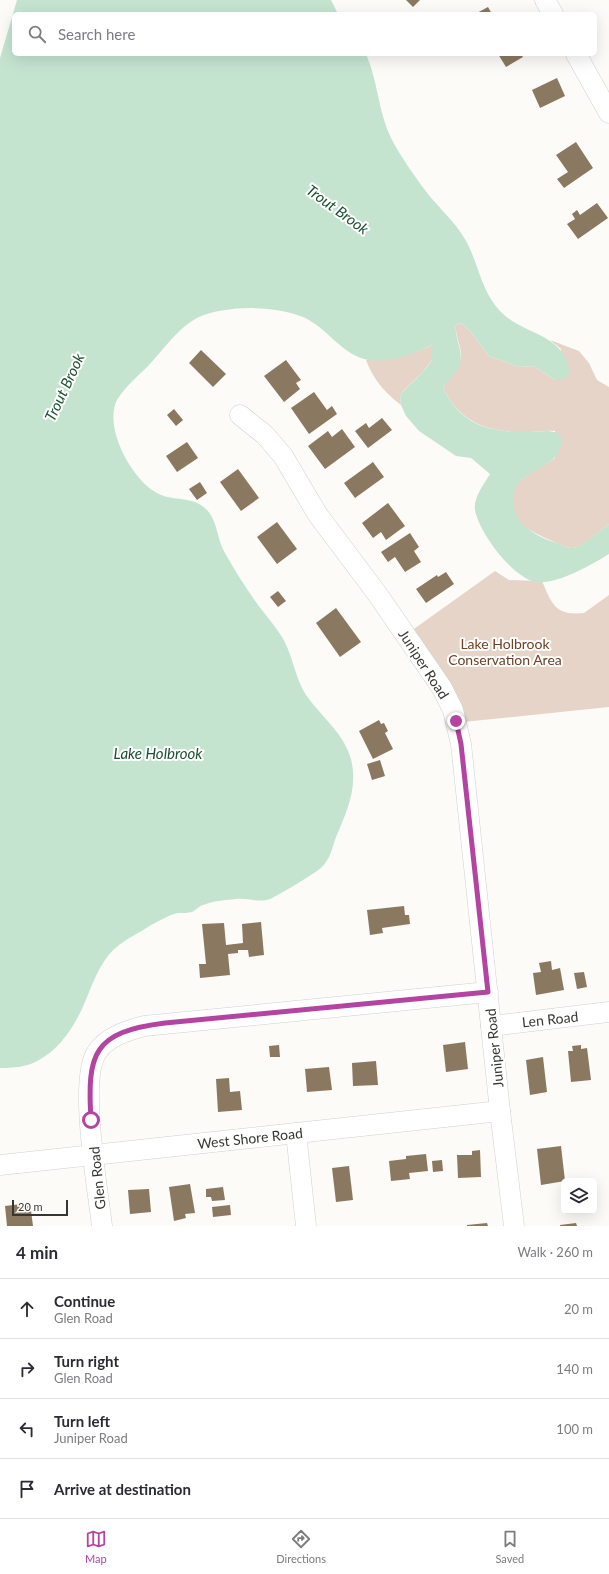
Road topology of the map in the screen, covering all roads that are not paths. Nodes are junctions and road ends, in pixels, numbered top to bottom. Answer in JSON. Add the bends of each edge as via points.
{"nodes":[{"id":1,"x":545,"y":0,"type":"edge"},
{"id":2,"x":552,"y":12,"type":"edge"},
{"id":3,"x":577,"y":56,"type":"edge"},
{"id":4,"x":609,"y":113,"type":"edge"},
{"id":5,"x":240,"y":415,"type":"dead end"},
{"id":6,"x":488,"y":992,"type":"junction"},
{"id":7,"x":609,"y":1012,"type":"edge"},
{"id":8,"x":491,"y":1026,"type":"junction"},
{"id":9,"x":500,"y":1111,"type":"junction"},
{"id":10,"x":296,"y":1133,"type":"junction"},
{"id":11,"x":94,"y":1155,"type":"junction"},
{"id":12,"x":0,"y":1165,"type":"edge"},
{"id":13,"x":102,"y":1226,"type":"edge"},
{"id":14,"x":306,"y":1226,"type":"edge"},
{"id":15,"x":514,"y":1226,"type":"edge"}],
"edges":[{"from":1,"to":2,"type":"street"},
{"from":3,"to":4,"type":"street"},
{"from":5,"to":6,"type":"street","name":"Juniper Road","via":[[265,435],[283,456],[318,515],[378,595],[449,700],[461,744]]},
{"from":6,"to":8,"type":"street","name":"Juniper Road"},
{"from":6,"to":11,"type":"street","name":"Glen Road","via":[[165,1023],[122,1033],[103,1045],[93,1061],[89,1089]]},
{"from":7,"to":8,"type":"street","name":"Len Road"},
{"from":8,"to":9,"type":"street","name":"Juniper Road"},
{"from":9,"to":10,"type":"street","name":"West Shore Road"},
{"from":9,"to":15,"type":"street","name":"Juniper Road"},
{"from":10,"to":11,"type":"street","name":"West Shore Road"},
{"from":10,"to":14,"type":"street"},
{"from":11,"to":12,"type":"street","name":"West Shore Road"},
{"from":11,"to":13,"type":"street","name":"Glen Road"}]}
